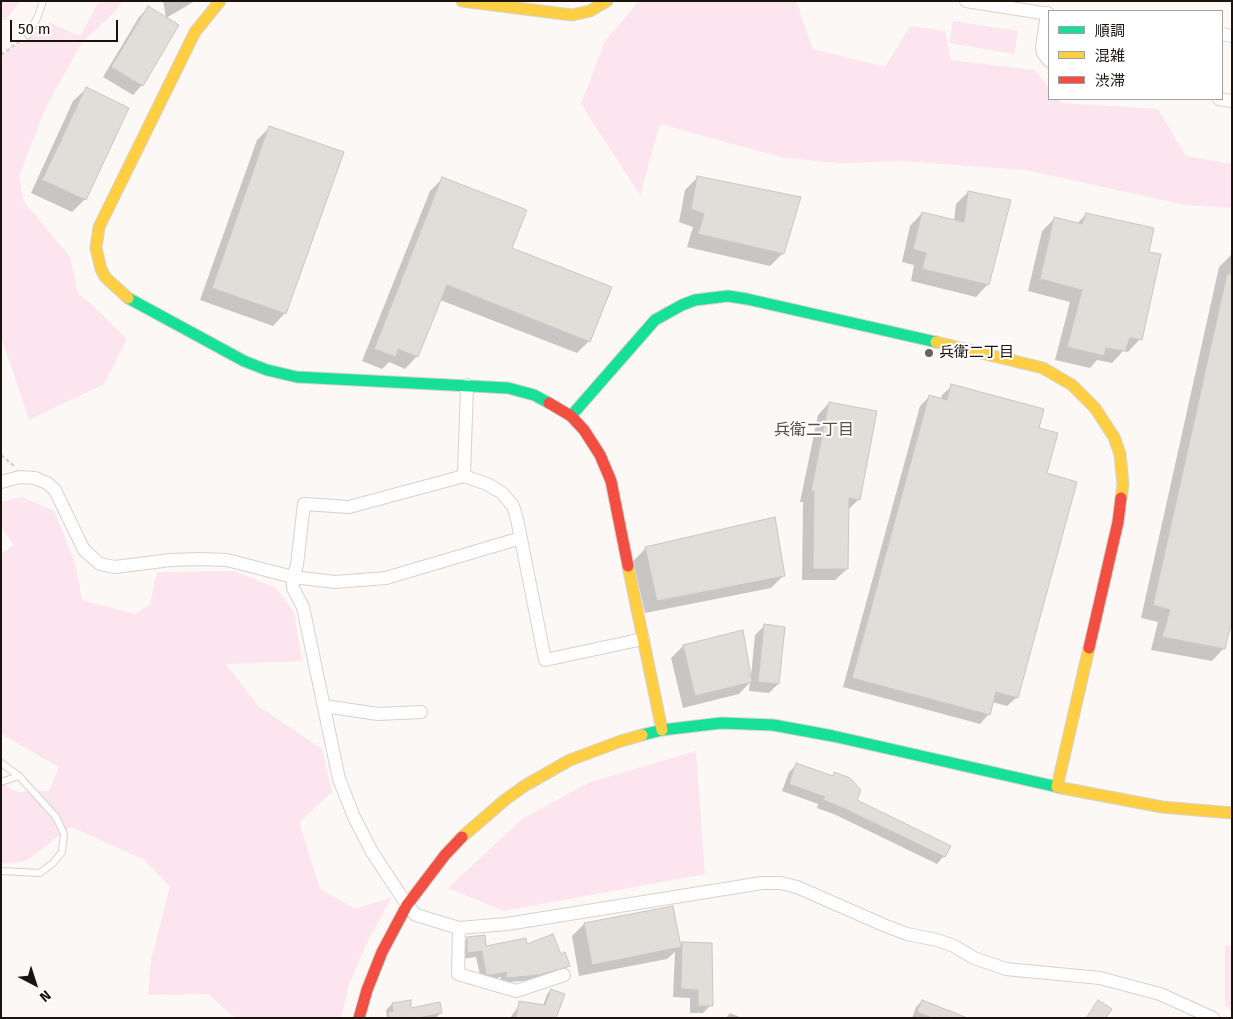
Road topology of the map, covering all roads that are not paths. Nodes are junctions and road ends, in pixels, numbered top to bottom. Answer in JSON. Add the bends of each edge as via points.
{"nodes":[{"id":1,"x":43,"y":1,"type":"edge"},
{"id":2,"x":220,"y":1,"type":"edge"},
{"id":3,"x":462,"y":1,"type":"edge"},
{"id":4,"x":608,"y":1,"type":"edge"},
{"id":5,"x":966,"y":1,"type":"edge"},
{"id":6,"x":1048,"y":14,"type":"edge"},
{"id":7,"x":28,"y":35,"type":"road end"},
{"id":8,"x":1048,"y":60,"type":"edge"},
{"id":9,"x":467,"y":385,"type":"junction"},
{"id":10,"x":571,"y":416,"type":"junction"},
{"id":11,"x":464,"y":476,"type":"junction"},
{"id":12,"x":1,"y":482,"type":"edge"},
{"id":13,"x":521,"y":538,"type":"junction"},
{"id":14,"x":293,"y":577,"type":"junction"},
{"id":15,"x":643,"y":640,"type":"junction"},
{"id":16,"x":324,"y":706,"type":"junction"},
{"id":17,"x":420,"y":712,"type":"dead end"},
{"id":18,"x":662,"y":730,"type":"junction"},
{"id":19,"x":1,"y":763,"type":"edge"},
{"id":20,"x":19,"y":776,"type":"junction"},
{"id":21,"x":1,"y":782,"type":"edge"},
{"id":22,"x":1057,"y":787,"type":"junction"},
{"id":23,"x":1232,"y":813,"type":"edge"},
{"id":24,"x":1,"y":871,"type":"edge"},
{"id":25,"x":407,"y":906,"type":"junction"},
{"id":26,"x":459,"y":928,"type":"junction"},
{"id":27,"x":564,"y":975,"type":"dead end"},
{"id":28,"x":359,"y":1018,"type":"edge"},
{"id":29,"x":1213,"y":1018,"type":"edge"}],
"edges":[{"from":1,"to":7,"type":"lane"},
{"from":2,"to":9,"type":"street","via":[[195,32],[99,227],[96,248],[101,269],[110,284],[132,301],[267,370],[297,377]]},
{"from":3,"to":4,"type":"street","via":[[572,15],[590,11]]},
{"from":5,"to":6,"type":"street"},
{"from":6,"to":8,"type":"street","via":[[1042,47]]},
{"from":9,"to":10,"type":"street","via":[[522,390]]},
{"from":9,"to":11,"type":"street"},
{"from":10,"to":15,"type":"street","via":[[600,455],[611,481]]},
{"from":10,"to":22,"type":"street","via":[[655,320],[688,303],[728,296],[1026,363],[1043,368],[1072,385],[1096,408],[1114,437],[1120,454],[1123,485],[1118,522]]},
{"from":11,"to":13,"type":"street","via":[[502,493],[513,506]]},
{"from":11,"to":14,"type":"street","via":[[349,507],[304,504]]},
{"from":12,"to":14,"type":"street","via":[[20,477],[47,483],[55,490],[84,550],[100,564],[115,567],[200,559],[227,560]]},
{"from":13,"to":14,"type":"street","via":[[386,578],[335,582]]},
{"from":13,"to":15,"type":"street","via":[[545,660]]},
{"from":14,"to":16,"type":"street","via":[[293,588],[303,607]]},
{"from":15,"to":18,"type":"street"},
{"from":16,"to":17,"type":"street","via":[[378,714]]},
{"from":16,"to":25,"type":"street","via":[[339,779],[354,817]]},
{"from":18,"to":22,"type":"street","via":[[720,723],[773,725]]},
{"from":18,"to":25,"type":"street","via":[[596,749],[526,784],[464,834]]},
{"from":19,"to":20,"type":"lane"},
{"from":20,"to":21,"type":"lane"},
{"from":20,"to":24,"type":"lane","via":[[56,817],[64,834],[62,852],[40,873]]},
{"from":22,"to":23,"type":"street","via":[[1162,807]]},
{"from":25,"to":26,"type":"street","via":[[416,915]]},
{"from":25,"to":28,"type":"street","via":[[382,952]]},
{"from":26,"to":27,"type":"street","via":[[458,974],[516,991]]},
{"from":26,"to":29,"type":"street","via":[[507,924],[780,883],[797,887],[907,934],[954,946],[974,958],[1006,969],[1100,978],[1160,994]]}]}
